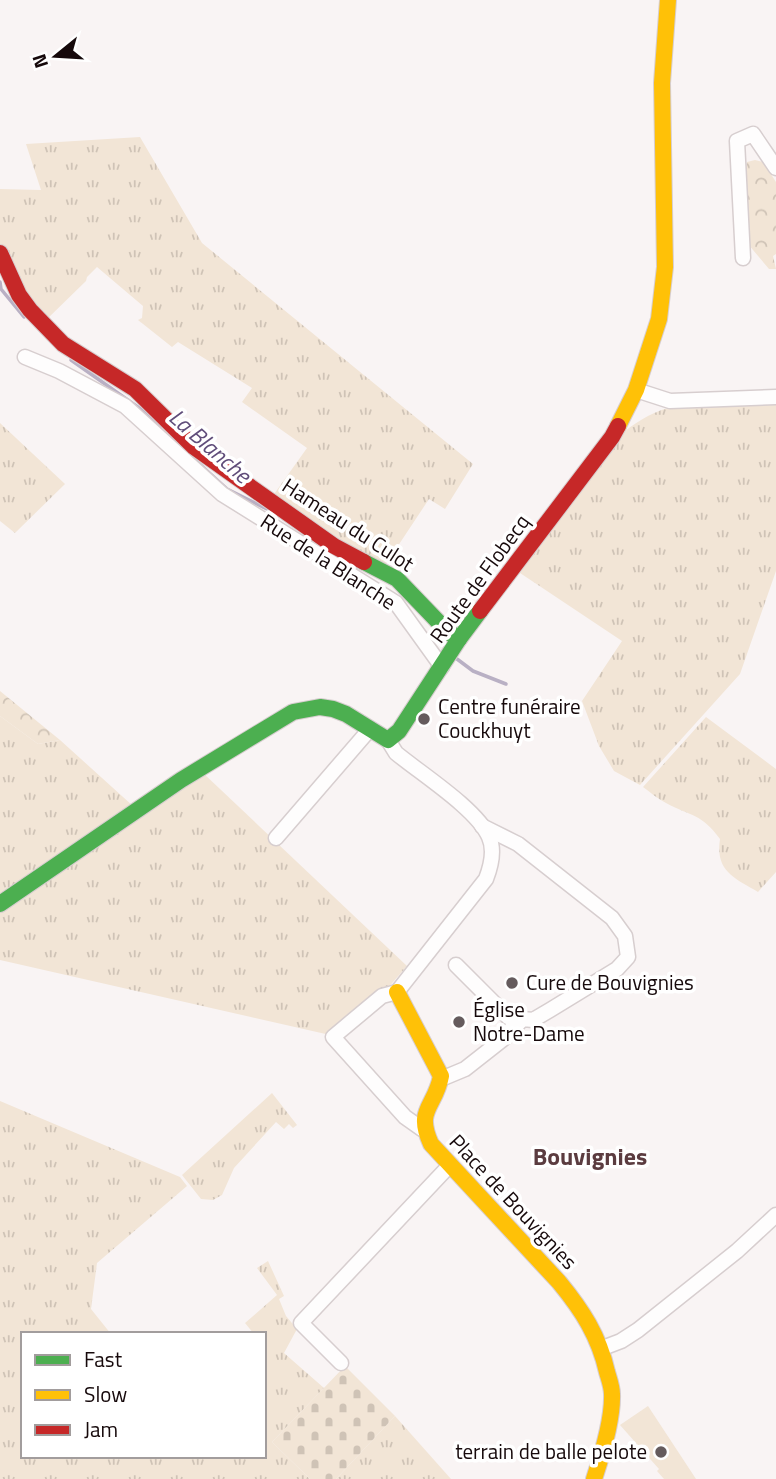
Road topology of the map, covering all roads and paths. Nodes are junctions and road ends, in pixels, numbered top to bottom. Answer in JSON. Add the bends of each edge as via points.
{"nodes":[{"id":1,"x":668,"y":0,"type":"edge"},
{"id":2,"x":776,"y":168,"type":"edge"},
{"id":3,"x":0,"y":253,"type":"edge"},
{"id":4,"x":743,"y":258,"type":"dead end"},
{"id":5,"x":25,"y":356,"type":"dead end"},
{"id":6,"x":636,"y":390,"type":"junction"},
{"id":7,"x":776,"y":397,"type":"edge"},
{"id":8,"x":450,"y":653,"type":"junction"},
{"id":9,"x":370,"y":729,"type":"junction"},
{"id":10,"x":388,"y":740,"type":"junction"},
{"id":11,"x":482,"y":825,"type":"junction"},
{"id":12,"x":276,"y":838,"type":"dead end"},
{"id":13,"x":0,"y":904,"type":"edge"},
{"id":14,"x":456,"y":965,"type":"dead end"},
{"id":15,"x":397,"y":992,"type":"junction"},
{"id":16,"x":519,"y":1023,"type":"junction"},
{"id":17,"x":441,"y":1079,"type":"junction"},
{"id":18,"x":422,"y":1129,"type":"junction"},
{"id":19,"x":450,"y":1164,"type":"junction"},
{"id":20,"x":776,"y":1215,"type":"edge"},
{"id":21,"x":600,"y":1349,"type":"junction"},
{"id":22,"x":341,"y":1363,"type":"dead end"},
{"id":23,"x":594,"y":1479,"type":"edge"}],
"edges":[{"from":1,"to":6,"type":"street","name":"Route de Flobecq","via":[[662,83],[665,267],[659,319]]},
{"from":2,"to":4,"type":"street","via":[[753,134],[737,141]]},
{"from":3,"to":8,"type":"street","name":"Hameau du Culot","via":[[19,295],[63,344],[135,389],[194,447],[334,546],[397,579],[447,631]]},
{"from":5,"to":8,"type":"street","name":"Rue de la Blanche","via":[[125,406],[222,494],[396,603]]},
{"from":6,"to":7,"type":"street","via":[[670,401]]},
{"from":6,"to":8,"type":"street","name":"Route de Flobecq","via":[[598,457]]},
{"from":8,"to":10,"type":"street","name":"Route de Flobecq","via":[[399,731]]},
{"from":9,"to":10,"type":"street"},
{"from":9,"to":12,"type":"street"},
{"from":9,"to":13,"type":"street","via":[[333,709],[293,712],[180,780]]},
{"from":10,"to":11,"type":"street","via":[[396,753]]},
{"from":11,"to":15,"type":"street","via":[[492,846],[486,879]]},
{"from":11,"to":16,"type":"street","via":[[525,849],[612,918],[625,936],[628,957],[617,969],[533,1020]]},
{"from":14,"to":16,"type":"street"},
{"from":15,"to":17,"type":"street"},
{"from":15,"to":18,"type":"street","via":[[382,996],[333,1037],[405,1117]]},
{"from":16,"to":17,"type":"street","via":[[465,1069]]},
{"from":17,"to":18,"type":"street","name":"Place de Bouvignies","via":[[422,1118]]},
{"from":18,"to":19,"type":"street","name":"Place de Bouvignies"},
{"from":19,"to":21,"type":"street","name":"Place de Bouvignies","via":[[579,1306]]},
{"from":19,"to":22,"type":"street","via":[[301,1323]]},
{"from":20,"to":21,"type":"street","via":[[638,1330]]},
{"from":21,"to":23,"type":"street","name":"Place de Bouvignies","via":[[612,1394],[606,1447]]}]}
